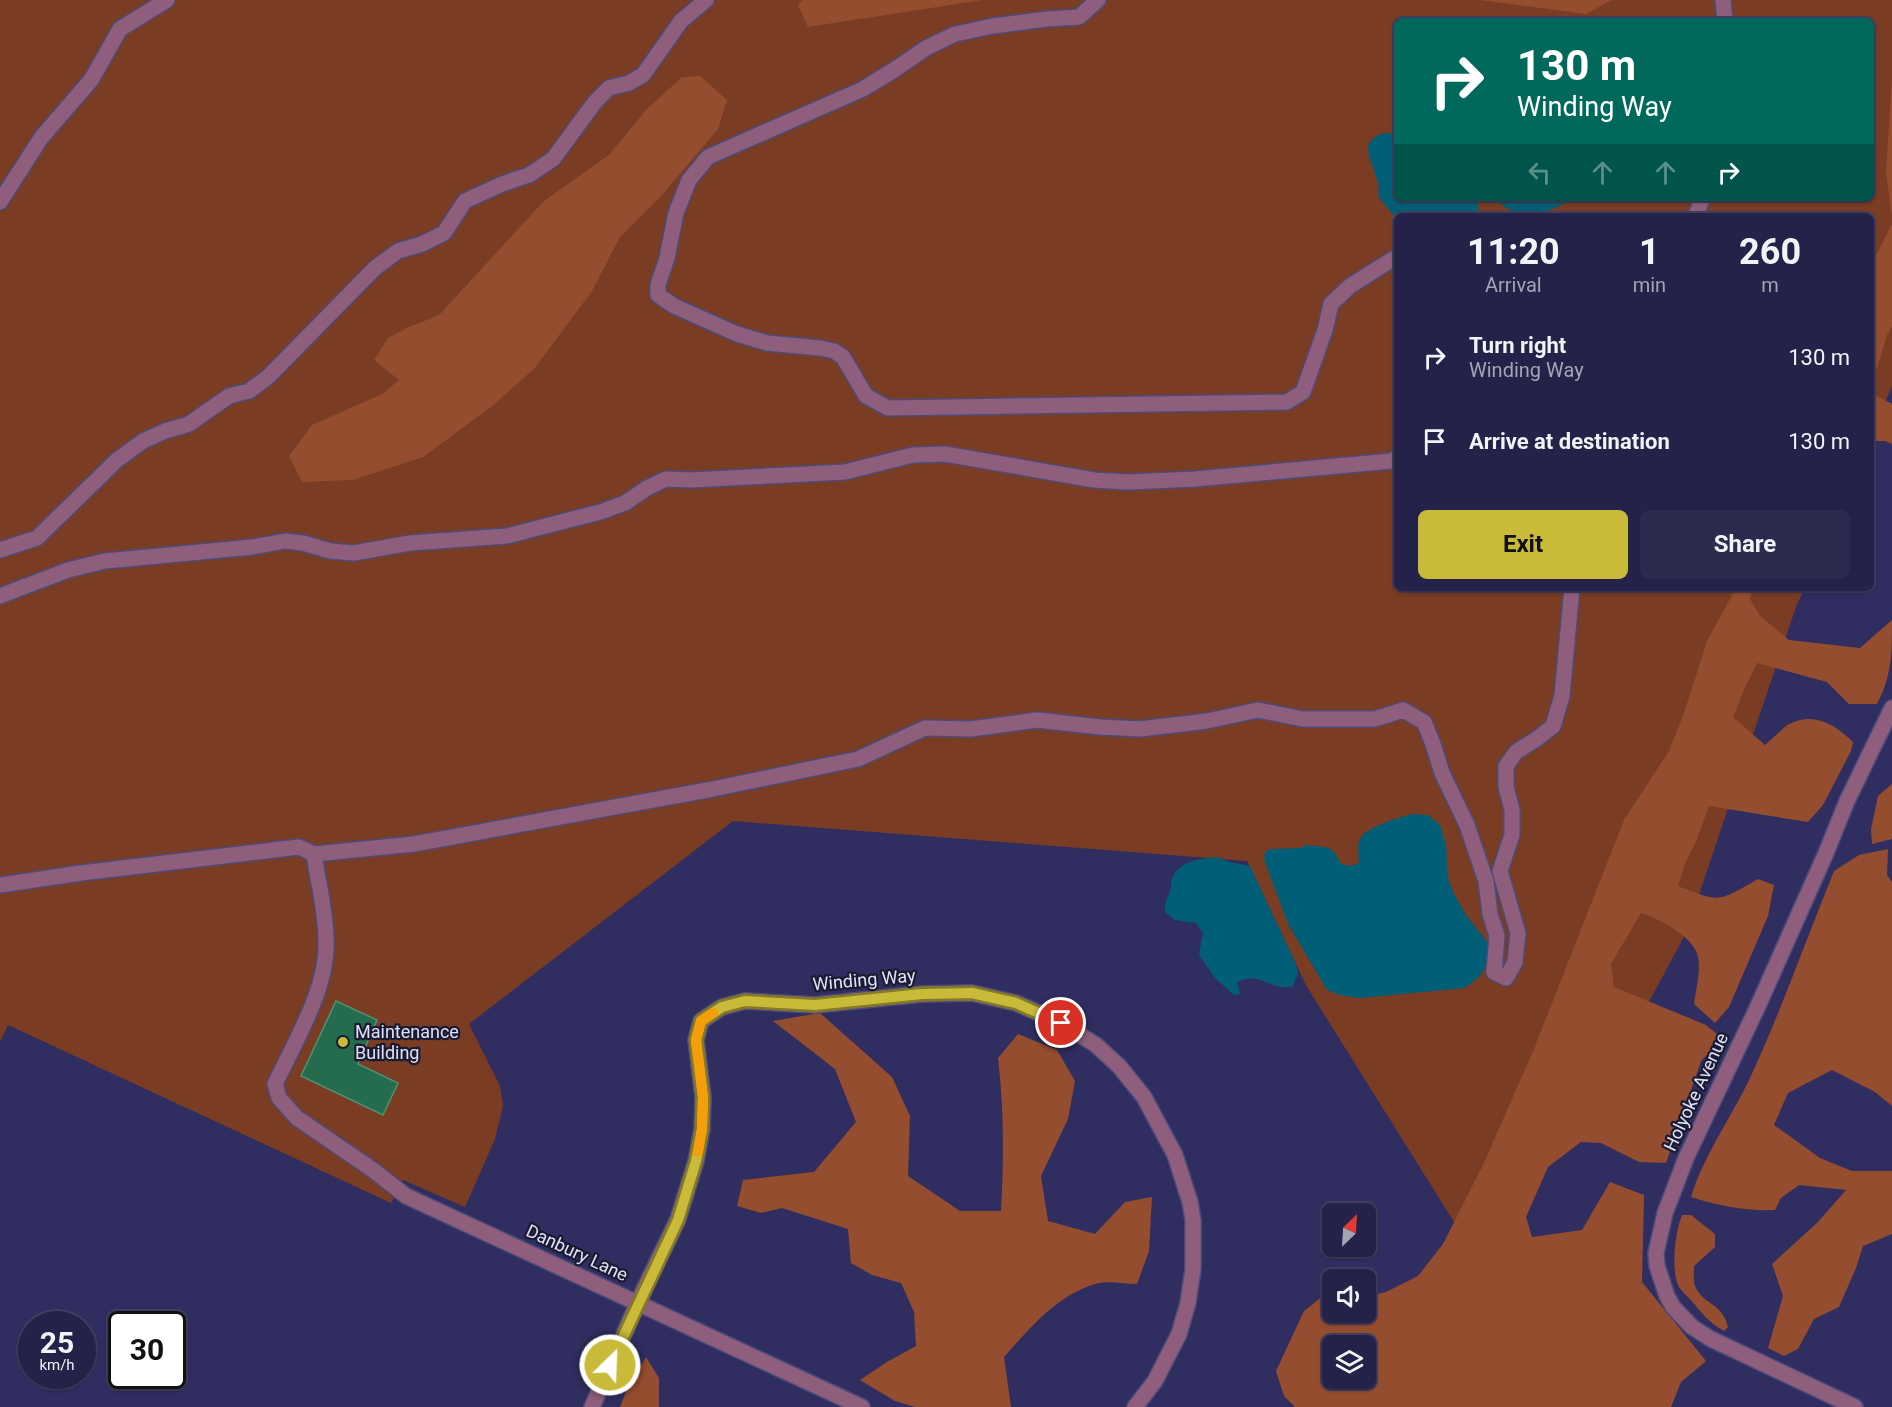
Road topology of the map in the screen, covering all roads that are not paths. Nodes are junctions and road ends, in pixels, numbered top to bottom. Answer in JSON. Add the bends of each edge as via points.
{"nodes":[{"id":1,"x":167,"y":0,"type":"edge"},
{"id":2,"x":706,"y":0,"type":"edge"},
{"id":3,"x":1098,"y":0,"type":"edge"},
{"id":4,"x":1723,"y":0,"type":"edge"},
{"id":5,"x":1725,"y":18,"type":"edge"},
{"id":6,"x":0,"y":202,"type":"edge"},
{"id":7,"x":1394,"y":258,"type":"edge"},
{"id":8,"x":1394,"y":460,"type":"edge"},
{"id":9,"x":0,"y":550,"type":"edge"},
{"id":10,"x":1572,"y":591,"type":"edge"},
{"id":11,"x":0,"y":596,"type":"edge"},
{"id":12,"x":1892,"y":708,"type":"edge"},
{"id":13,"x":314,"y":854,"type":"junction"},
{"id":14,"x":0,"y":885,"type":"edge"},
{"id":15,"x":638,"y":1302,"type":"junction"},
{"id":16,"x":592,"y":1407,"type":"edge"},
{"id":17,"x":862,"y":1407,"type":"edge"},
{"id":18,"x":1135,"y":1407,"type":"edge"},
{"id":19,"x":1856,"y":1407,"type":"edge"}],
"edges":[{"from":1,"to":6,"type":"street","via":[[120,29],[91,80],[41,138]]},
{"from":2,"to":9,"type":"street","via":[[681,21],[643,75],[609,88],[594,102],[553,159],[529,175],[465,201],[444,233],[398,251],[375,268],[268,377],[249,391],[229,396],[189,424],[143,441],[117,460],[37,538]]},
{"from":3,"to":7,"type":"street","via":[[1079,17],[955,33],[862,89],[708,157],[689,180],[675,213],[658,295],[674,306],[767,343],[834,351],[843,357],[866,396],[888,408],[1287,402],[1303,392],[1331,304],[1350,285]]},
{"from":4,"to":5,"type":"street"},
{"from":8,"to":11,"type":"street","via":[[1128,482],[1094,480],[945,454],[913,455],[845,472],[666,479],[600,512],[507,536],[410,543],[354,553],[285,541],[105,561],[68,570]]},
{"from":10,"to":13,"type":"street","via":[[1562,696],[1553,726],[1516,752],[1506,766],[1512,835],[1500,871],[1518,933],[1515,962],[1506,978],[1494,972],[1497,936],[1486,881],[1467,825],[1442,773],[1424,722],[1403,710],[1375,719],[1304,720],[1258,710],[1140,729],[1037,720],[971,729],[925,728],[858,759],[713,789],[414,844]]},
{"from":12,"to":19,"type":"street","name":"Holyoke Avenue","via":[[1686,1158],[1665,1213],[1656,1253],[1667,1296],[1692,1327]]},
{"from":13,"to":14,"type":"street","via":[[299,847]]},
{"from":13,"to":15,"type":"street","name":"Danbury Lane","via":[[327,942],[319,990],[275,1083],[279,1098],[297,1118],[406,1196]]},
{"from":15,"to":16,"type":"street"},
{"from":15,"to":17,"type":"street","name":"Danbury Lane"},
{"from":15,"to":18,"type":"street","name":"Winding Way","via":[[678,1220],[696,1161],[702,1129],[703,1097],[696,1040],[701,1021],[722,1007],[745,1001],[815,1005],[972,993],[1016,1003],[1061,1023],[1096,1045],[1144,1097],[1175,1155],[1192,1220],[1193,1269],[1188,1303],[1179,1334],[1155,1381]]}]}
